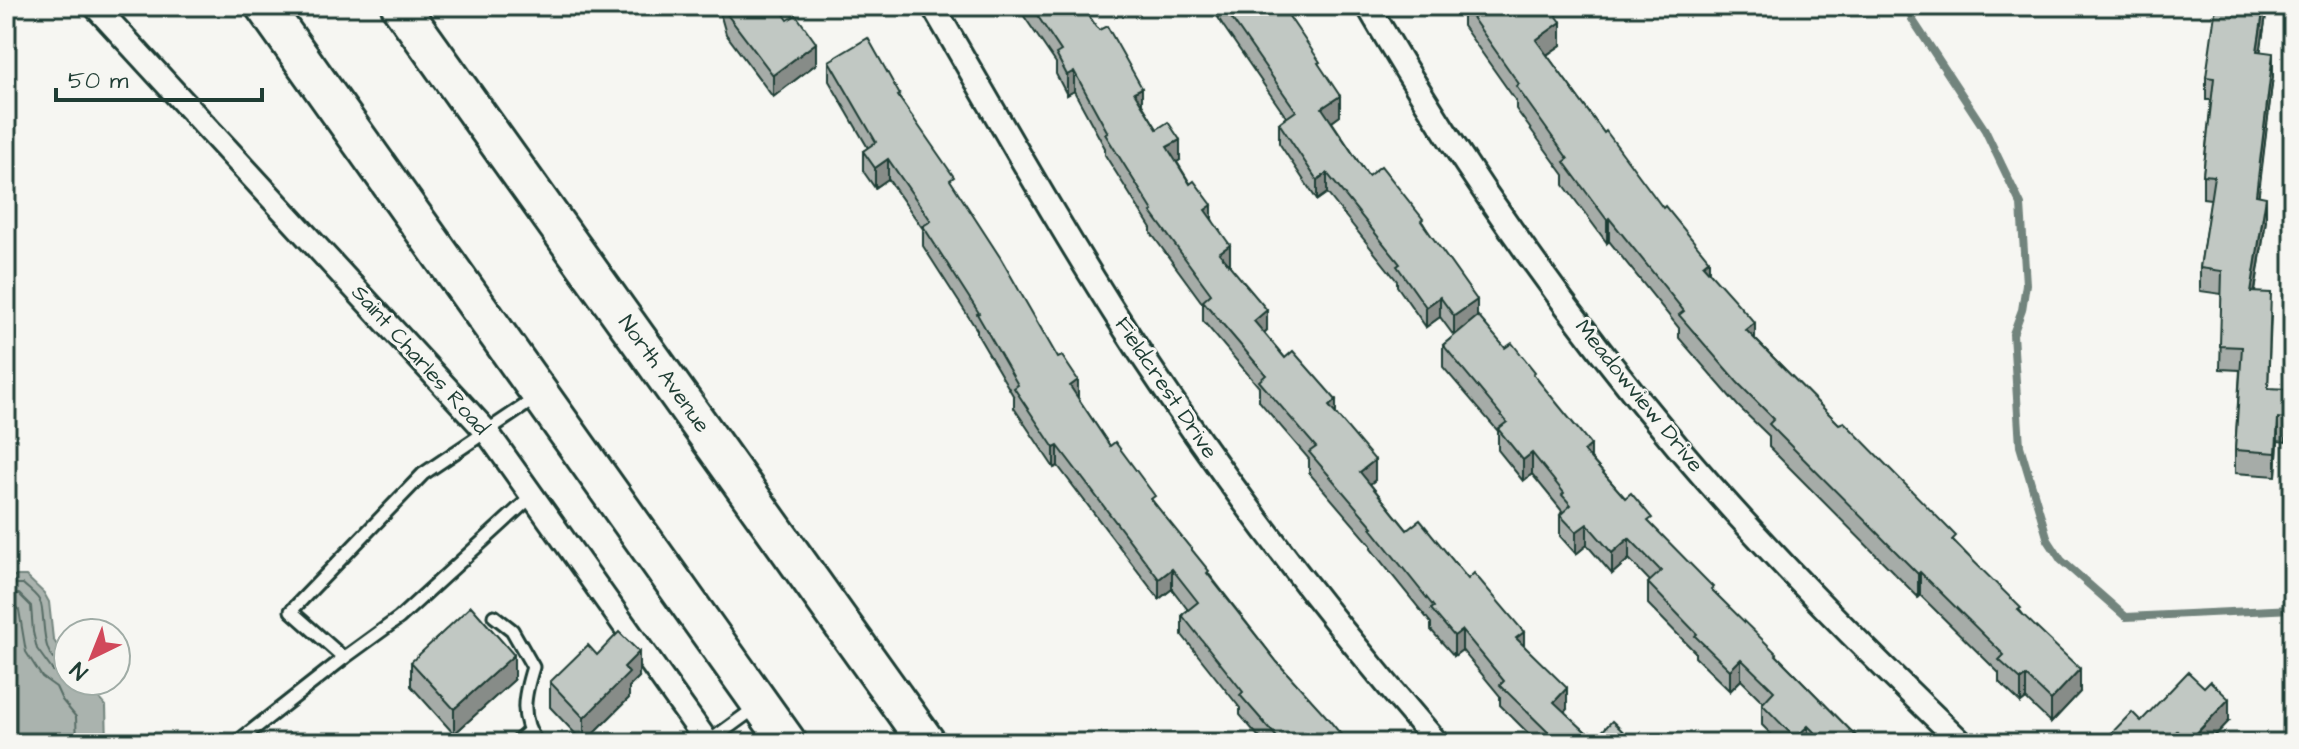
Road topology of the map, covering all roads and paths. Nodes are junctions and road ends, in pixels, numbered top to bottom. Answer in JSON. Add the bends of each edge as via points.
{"nodes":[{"id":1,"x":95,"y":6,"type":"edge"},
{"id":2,"x":264,"y":6,"type":"edge"},
{"id":3,"x":400,"y":6,"type":"edge"},
{"id":4,"x":933,"y":6,"type":"edge"},
{"id":5,"x":1368,"y":6,"type":"edge"},
{"id":6,"x":540,"y":395,"type":"junction"},
{"id":7,"x":487,"y":432,"type":"junction"},
{"id":8,"x":532,"y":496,"type":"junction"},
{"id":9,"x":494,"y":616,"type":"dead end"},
{"id":10,"x":344,"y":658,"type":"junction"},
{"id":11,"x":760,"y":704,"type":"junction"},
{"id":12,"x":529,"y":731,"type":"junction"},
{"id":13,"x":236,"y":743,"type":"edge"},
{"id":14,"x":516,"y":743,"type":"edge"},
{"id":15,"x":537,"y":743,"type":"edge"},
{"id":16,"x":708,"y":743,"type":"edge"},
{"id":17,"x":788,"y":743,"type":"edge"},
{"id":18,"x":927,"y":743,"type":"edge"},
{"id":19,"x":1437,"y":743,"type":"edge"},
{"id":20,"x":1962,"y":743,"type":"edge"}],
"edges":[{"from":1,"to":7,"type":"street","name":"Saint Charles Road"},
{"from":2,"to":6,"type":"main road"},
{"from":3,"to":18,"type":"main road","name":"North Avenue"},
{"from":4,"to":19,"type":"street","name":"Fieldcrest Drive","via":[[1065,232],[1192,429],[1332,618]]},
{"from":5,"to":20,"type":"street","name":"Meadowview Drive","via":[[1504,220],[1637,396],[1772,553]]},
{"from":6,"to":7,"type":"lane"},
{"from":6,"to":11,"type":"main road"},
{"from":7,"to":8,"type":"street","name":"Saint Charles Road"},
{"from":7,"to":10,"type":"lane","via":[[423,474],[291,611]]},
{"from":8,"to":10,"type":"lane","via":[[399,618]]},
{"from":8,"to":16,"type":"street","name":"Saint Charles Road"},
{"from":9,"to":12,"type":"lane","via":[[512,630],[533,667],[523,699]]},
{"from":10,"to":13,"type":"lane"},
{"from":11,"to":16,"type":"lane"},
{"from":11,"to":17,"type":"main road"},
{"from":12,"to":14,"type":"lane"},
{"from":12,"to":15,"type":"lane"}]}
